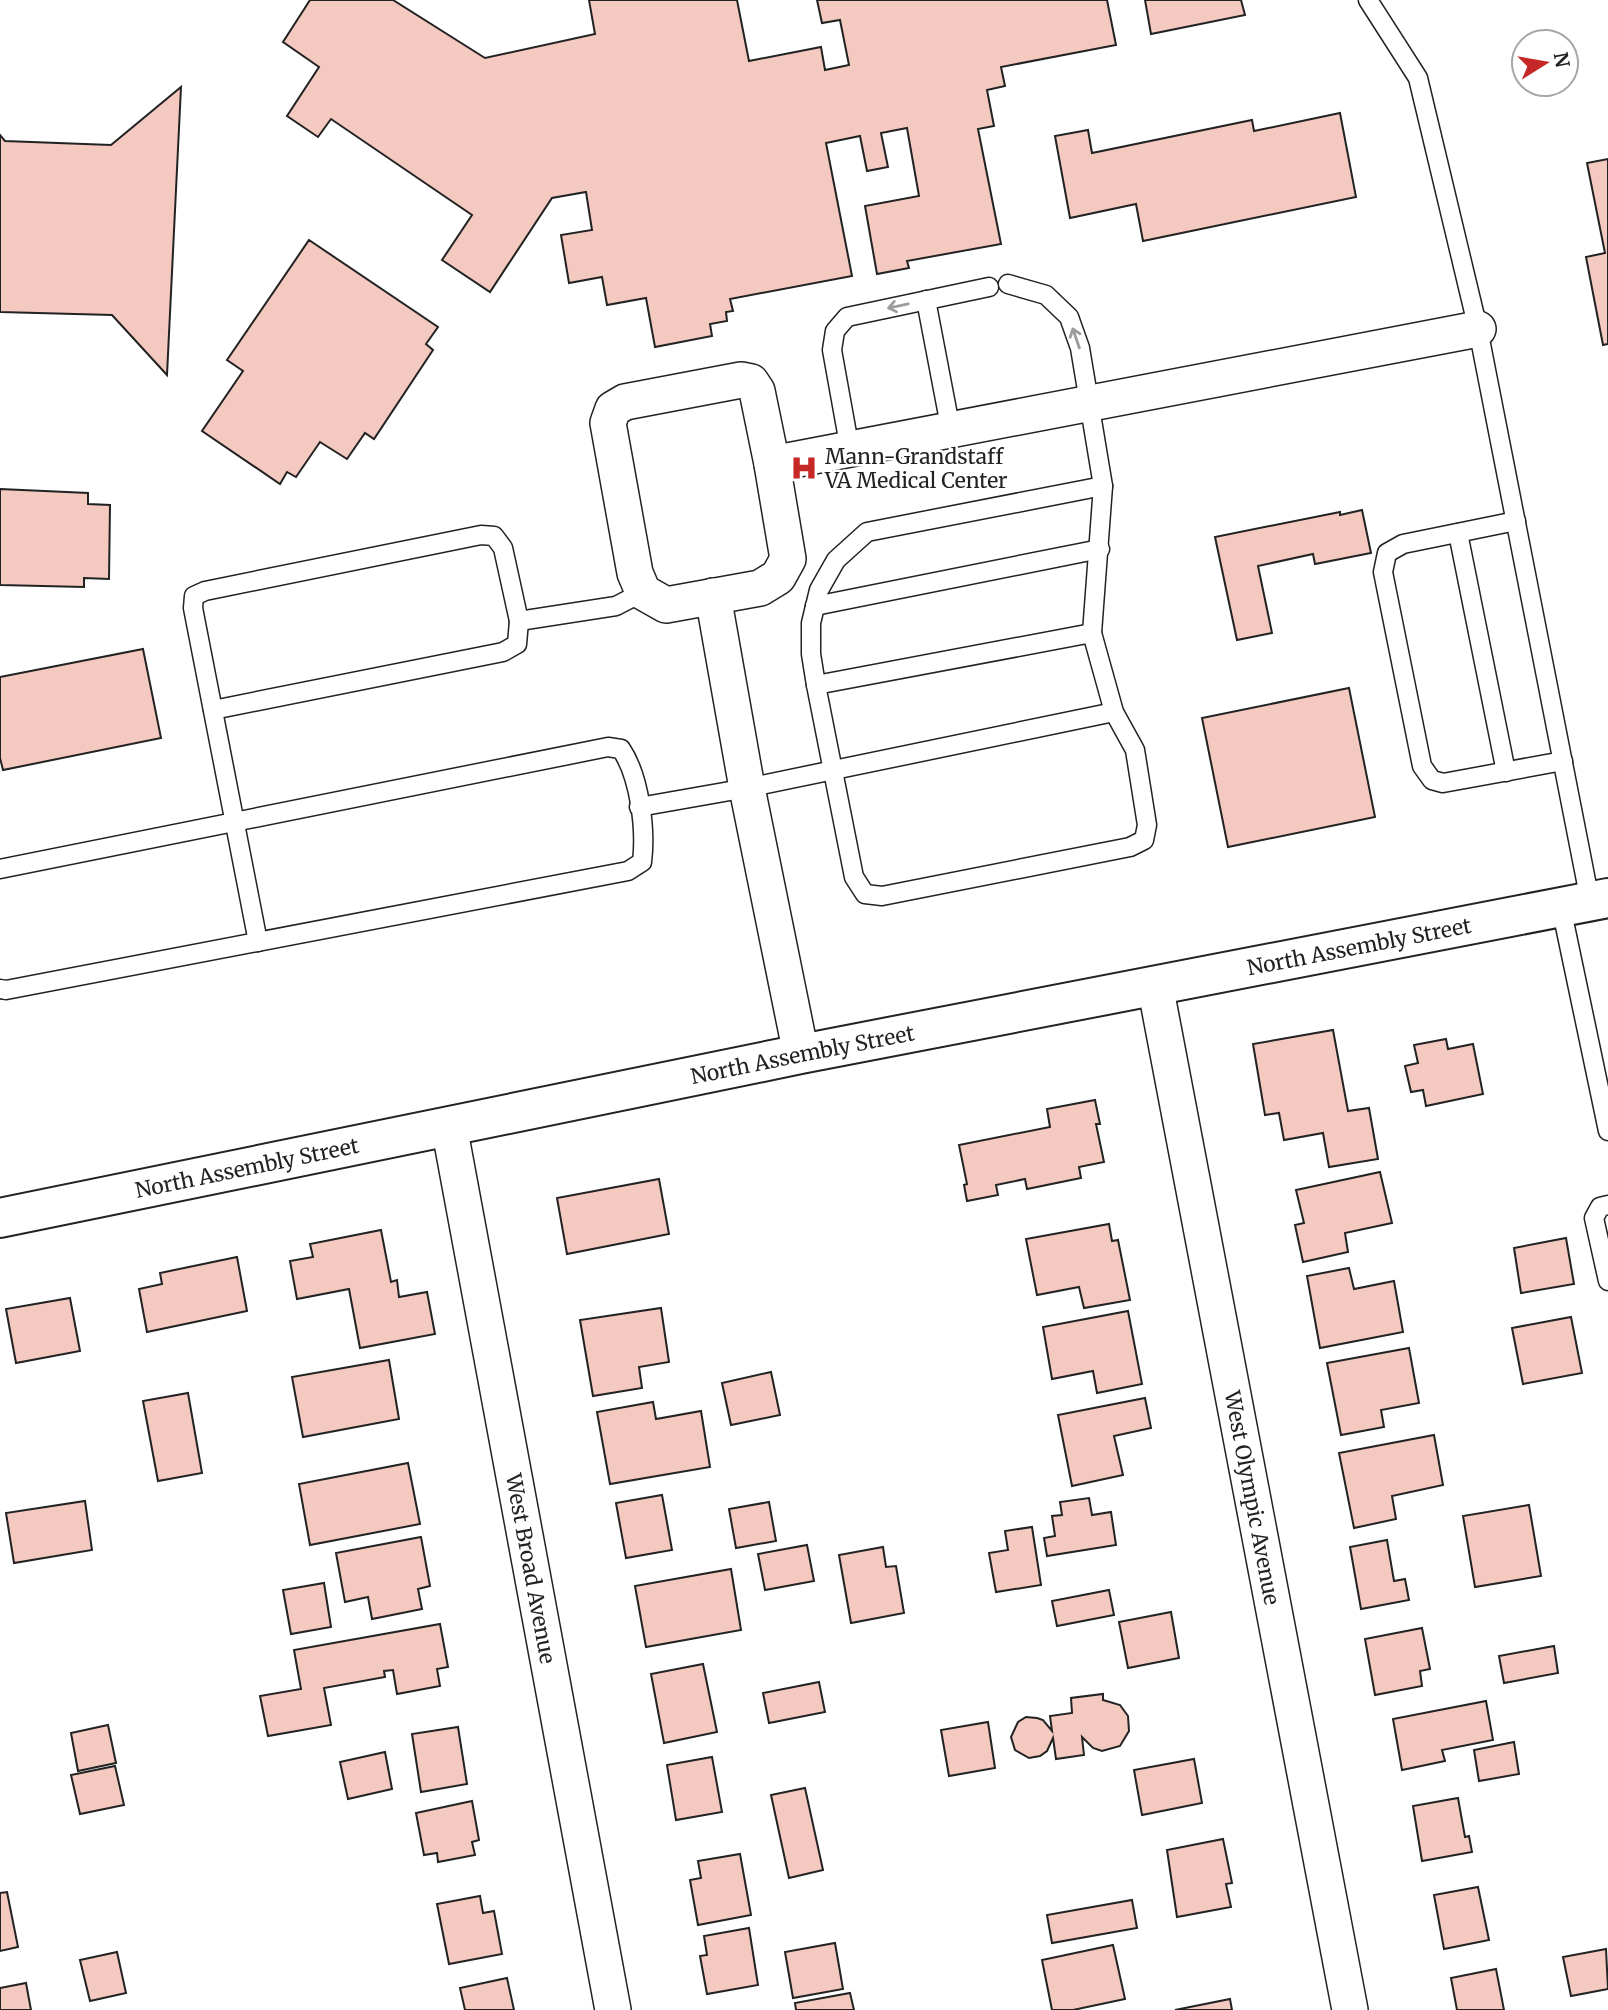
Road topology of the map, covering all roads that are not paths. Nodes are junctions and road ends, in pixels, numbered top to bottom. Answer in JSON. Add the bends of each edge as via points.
{"nodes":[{"id":1,"x":1368,"y":0,"type":"edge"},
{"id":2,"x":1008,"y":284,"type":"dead end"},
{"id":3,"x":989,"y":287,"type":"dead end"},
{"id":4,"x":926,"y":300,"type":"junction"},
{"id":5,"x":1478,"y":329,"type":"junction"},
{"id":6,"x":1088,"y":405,"type":"junction"},
{"id":7,"x":951,"y":431,"type":"junction"},
{"id":8,"x":850,"y":450,"type":"junction"},
{"id":9,"x":772,"y":464,"type":"junction"},
{"id":10,"x":1103,"y":486,"type":"junction"},
{"id":11,"x":1517,"y":521,"type":"junction"},
{"id":12,"x":1458,"y":533,"type":"junction"},
{"id":13,"x":1100,"y":549,"type":"junction"},
{"id":14,"x":643,"y":592,"type":"junction"},
{"id":15,"x":713,"y":596,"type":"junction"},
{"id":16,"x":815,"y":606,"type":"junction"},
{"id":17,"x":519,"y":621,"type":"junction"},
{"id":18,"x":1092,"y":633,"type":"junction"},
{"id":19,"x":816,"y":685,"type":"junction"},
{"id":20,"x":213,"y":710,"type":"junction"},
{"id":21,"x":1114,"y":712,"type":"junction"},
{"id":22,"x":1563,"y":761,"type":"junction"},
{"id":23,"x":832,"y":771,"type":"junction"},
{"id":24,"x":1506,"y":772,"type":"junction"},
{"id":25,"x":747,"y":788,"type":"junction"},
{"id":26,"x":639,"y":807,"type":"junction"},
{"id":27,"x":234,"y":822,"type":"junction"},
{"id":28,"x":0,"y":869,"type":"edge"},
{"id":29,"x":1587,"y":902,"type":"edge"},
{"id":30,"x":258,"y":942,"type":"junction"},
{"id":31,"x":1155,"y":985,"type":"junction"},
{"id":32,"x":0,"y":989,"type":"edge"},
{"id":33,"x":801,"y":1054,"type":"junction"},
{"id":34,"x":449,"y":1126,"type":"junction"},
{"id":35,"x":1608,"y":1131,"type":"edge"},
{"id":36,"x":1608,"y":1205,"type":"edge"},
{"id":37,"x":0,"y":1219,"type":"edge"},
{"id":38,"x":1608,"y":1281,"type":"edge"},
{"id":39,"x":613,"y":2010,"type":"edge"},
{"id":40,"x":1350,"y":2010,"type":"edge"}],
"edges":[{"from":1,"to":5,"type":"lane","via":[[1418,78]]},
{"from":6,"to":2,"type":"lane","one_way":true,"via":[[1080,348],[1069,317],[1046,295]]},
{"from":3,"to":4,"type":"lane"},
{"from":4,"to":7,"type":"lane"},
{"from":4,"to":8,"type":"lane","one_way":true,"via":[[847,317],[835,331],[832,349]]},
{"from":5,"to":6,"type":"street"},
{"from":5,"to":11,"type":"lane"},
{"from":6,"to":7,"type":"street"},
{"from":6,"to":10,"type":"lane"},
{"from":7,"to":8,"type":"street"},
{"from":8,"to":9,"type":"street"},
{"from":9,"to":14,"type":"street","via":[[758,391],[751,382],[741,380],[625,402],[613,409],[608,423],[635,573]]},
{"from":9,"to":15,"type":"street","via":[[788,559],[778,577],[760,588]]},
{"from":10,"to":13,"type":"lane"},
{"from":10,"to":16,"type":"lane","via":[[867,532],[836,560]]},
{"from":11,"to":12,"type":"lane"},
{"from":11,"to":22,"type":"lane"},
{"from":12,"to":24,"type":"lane"},
{"from":12,"to":24,"type":"lane","via":[[1403,544],[1387,553],[1383,572],[1422,766],[1432,780],[1443,783]]},
{"from":13,"to":16,"type":"lane"},
{"from":13,"to":18,"type":"lane"},
{"from":14,"to":15,"type":"street","via":[[666,605]]},
{"from":14,"to":17,"type":"lane","via":[[616,606]]},
{"from":15,"to":25,"type":"street"},
{"from":16,"to":19,"type":"lane","via":[[811,654]]},
{"from":17,"to":20,"type":"lane","via":[[517,644],[503,652]]},
{"from":17,"to":20,"type":"lane","via":[[503,548],[494,537],[481,535],[205,591],[194,596],[192,608]]},
{"from":18,"to":19,"type":"lane"},
{"from":18,"to":21,"type":"lane"},
{"from":19,"to":23,"type":"lane"},
{"from":20,"to":27,"type":"lane"},
{"from":21,"to":23,"type":"lane"},
{"from":21,"to":23,"type":"lane","via":[[1135,750],[1147,825],[1144,840],[1130,847],[882,896],[865,894],[854,877]]},
{"from":22,"to":24,"type":"lane"},
{"from":22,"to":29,"type":"lane"},
{"from":23,"to":25,"type":"lane"},
{"from":25,"to":26,"type":"lane"},
{"from":25,"to":33,"type":"street"},
{"from":26,"to":27,"type":"lane","via":[[630,763],[621,749],[608,747]]},
{"from":26,"to":30,"type":"lane","via":[[645,837],[642,862],[628,872]]},
{"from":27,"to":28,"type":"lane"},
{"from":27,"to":30,"type":"lane"},
{"from":29,"to":31,"type":"main road","name":"North Assembly Street"},
{"from":29,"to":35,"type":"lane"},
{"from":30,"to":32,"type":"lane"},
{"from":31,"to":33,"type":"main road","name":"North Assembly Street"},
{"from":31,"to":40,"type":"street","name":"West Olympic Avenue"},
{"from":33,"to":34,"type":"main road","name":"North Assembly Street"},
{"from":34,"to":37,"type":"main road","name":"North Assembly Street"},
{"from":34,"to":39,"type":"street","name":"West Broad Avenue"},
{"from":36,"to":38,"type":"lane","via":[[1600,1207],[1594,1218]]}]}
